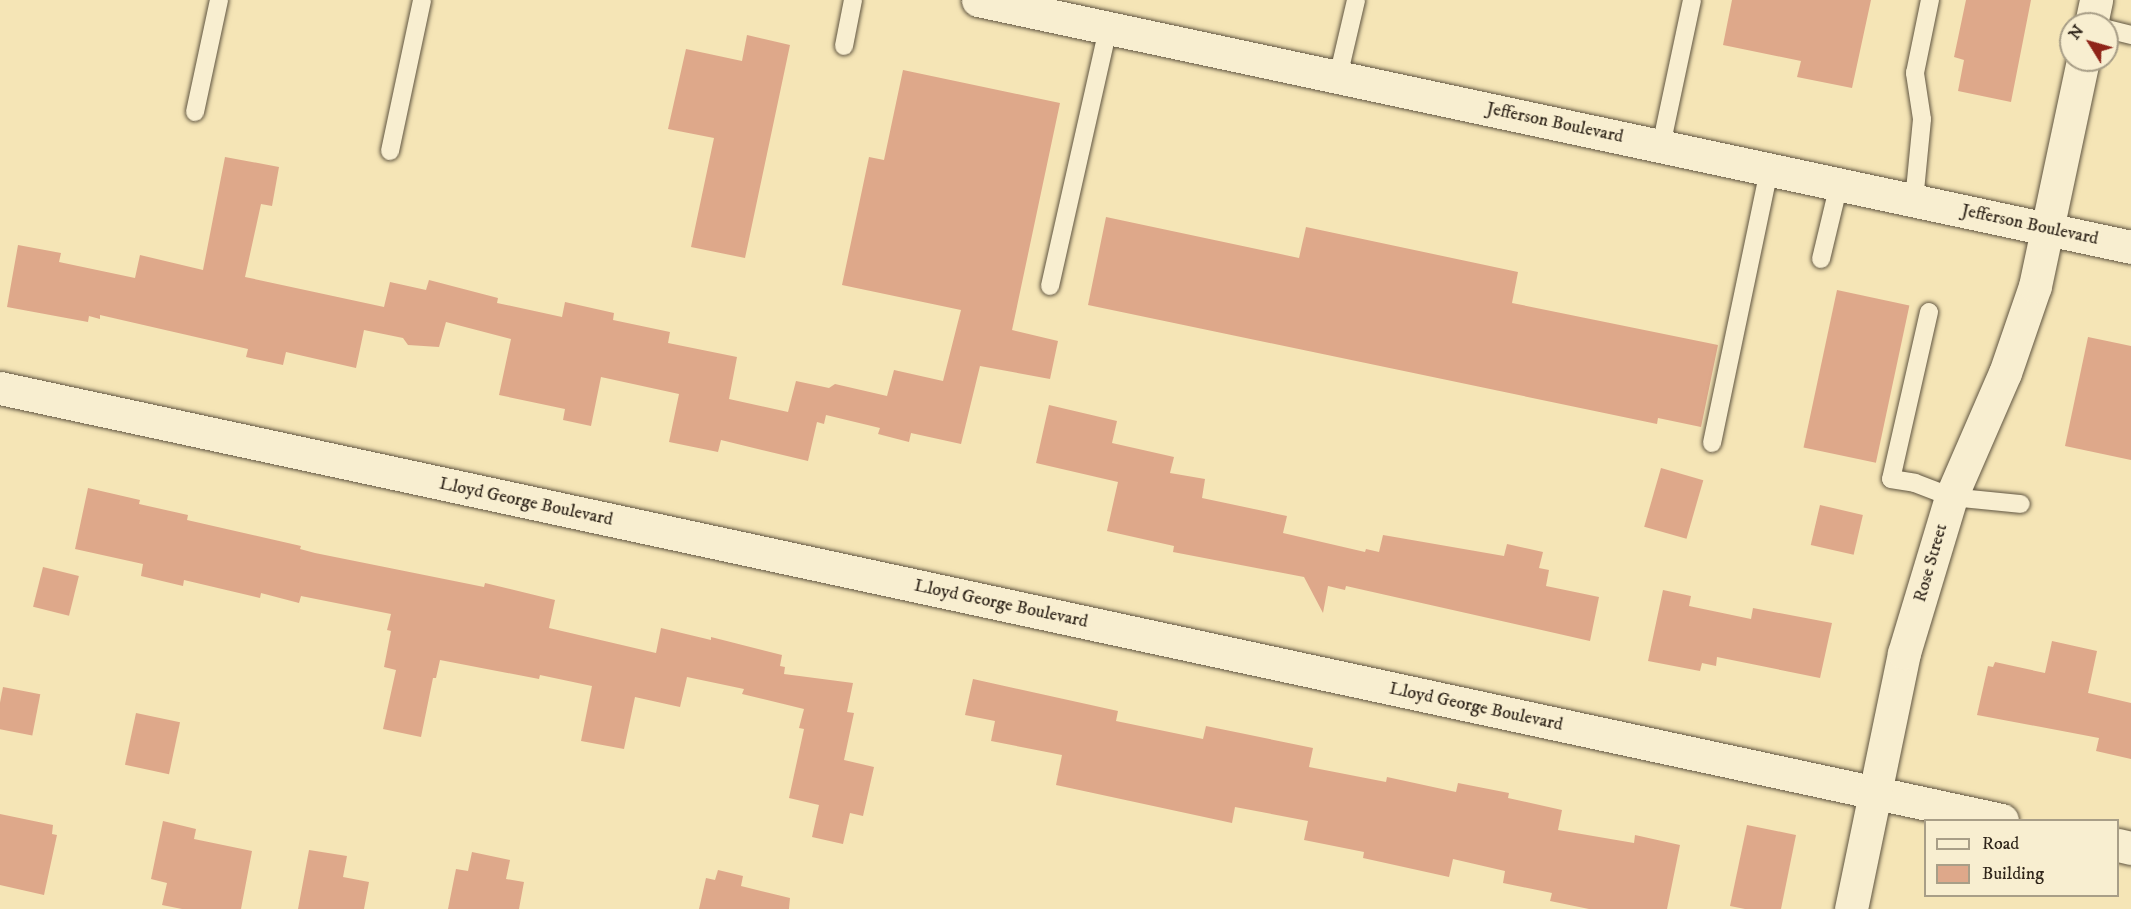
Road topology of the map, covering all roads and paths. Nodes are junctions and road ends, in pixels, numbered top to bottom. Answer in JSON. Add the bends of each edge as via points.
{"nodes":[{"id":1,"x":219,"y":0,"type":"edge"},
{"id":2,"x":422,"y":0,"type":"edge"},
{"id":3,"x":853,"y":0,"type":"edge"},
{"id":4,"x":978,"y":0,"type":"edge"},
{"id":5,"x":1356,"y":0,"type":"edge"},
{"id":6,"x":1692,"y":0,"type":"edge"},
{"id":7,"x":1930,"y":0,"type":"edge"},
{"id":8,"x":1108,"y":28,"type":"junction"},
{"id":9,"x":844,"y":45,"type":"dead end"},
{"id":10,"x":2080,"y":72,"type":"edge"},
{"id":11,"x":1338,"y":77,"type":"junction"},
{"id":12,"x":195,"y":112,"type":"dead end"},
{"id":13,"x":1660,"y":146,"type":"junction"},
{"id":14,"x":390,"y":151,"type":"dead end"},
{"id":15,"x":1769,"y":170,"type":"junction"},
{"id":16,"x":1839,"y":184,"type":"junction"},
{"id":17,"x":1914,"y":201,"type":"junction"},
{"id":18,"x":2047,"y":229,"type":"junction"},
{"id":19,"x":2131,"y":247,"type":"edge"},
{"id":20,"x":1821,"y":259,"type":"dead end"},
{"id":21,"x":1050,"y":286,"type":"dead end"},
{"id":22,"x":1929,"y":312,"type":"dead end"},
{"id":23,"x":0,"y":388,"type":"edge"},
{"id":24,"x":1712,"y":442,"type":"dead end"},
{"id":25,"x":1951,"y":496,"type":"junction"},
{"id":26,"x":2021,"y":504,"type":"dead end"},
{"id":27,"x":1875,"y":793,"type":"junction"},
{"id":28,"x":1997,"y":819,"type":"edge"},
{"id":29,"x":1851,"y":909,"type":"edge"}],
"edges":[{"from":1,"to":12,"type":"lane"},
{"from":2,"to":14,"type":"lane"},
{"from":3,"to":9,"type":"lane"},
{"from":4,"to":8,"type":"street","name":"Jefferson Boulevard"},
{"from":5,"to":11,"type":"lane"},
{"from":6,"to":13,"type":"lane"},
{"from":7,"to":17,"type":"lane","via":[[1916,73],[1922,119]]},
{"from":8,"to":11,"type":"street","name":"Jefferson Boulevard"},
{"from":8,"to":21,"type":"lane"},
{"from":10,"to":18,"type":"street","name":"Rose Street"},
{"from":11,"to":13,"type":"street","name":"Jefferson Boulevard"},
{"from":13,"to":15,"type":"street","name":"Jefferson Boulevard"},
{"from":15,"to":16,"type":"street","name":"Jefferson Boulevard"},
{"from":15,"to":24,"type":"lane"},
{"from":16,"to":17,"type":"street","name":"Jefferson Boulevard"},
{"from":16,"to":20,"type":"lane"},
{"from":17,"to":18,"type":"street","name":"Jefferson Boulevard"},
{"from":18,"to":19,"type":"street","name":"Jefferson Boulevard"},
{"from":18,"to":25,"type":"street","name":"Rose Street","via":[[2035,286],[2005,373]]},
{"from":22,"to":25,"type":"lane","via":[[1891,479]]},
{"from":23,"to":27,"type":"street","name":"Lloyd George Boulevard"},
{"from":25,"to":26,"type":"lane"},
{"from":25,"to":27,"type":"street","name":"Rose Street","via":[[1904,653]]},
{"from":27,"to":28,"type":"street","name":"Lloyd George Boulevard"},
{"from":27,"to":29,"type":"street","name":"Rose Street"}]}
